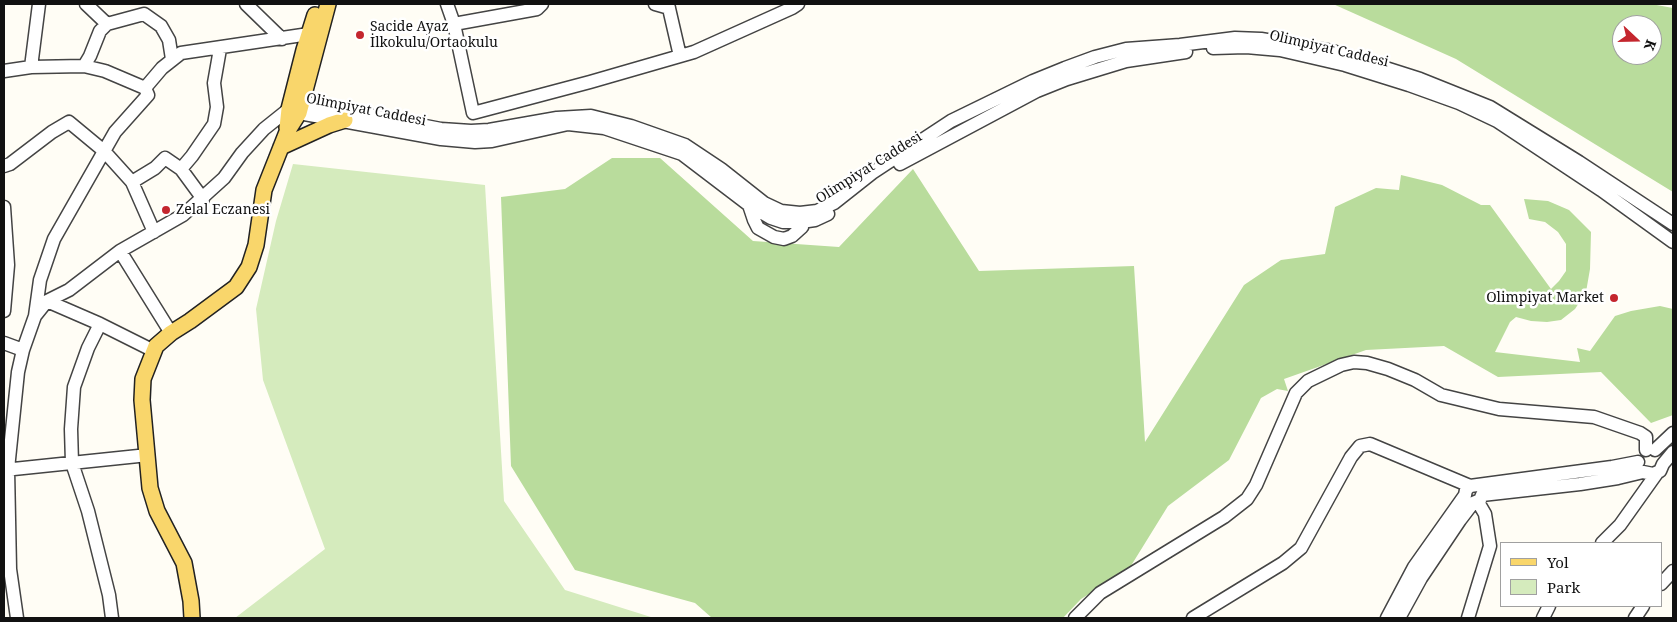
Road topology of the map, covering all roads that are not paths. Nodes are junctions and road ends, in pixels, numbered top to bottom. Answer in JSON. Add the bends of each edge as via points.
{"nodes":[{"id":1,"x":39,"y":4,"type":"edge"},
{"id":2,"x":86,"y":4,"type":"edge"},
{"id":3,"x":246,"y":4,"type":"edge"},
{"id":4,"x":318,"y":4,"type":"edge"},
{"id":5,"x":328,"y":4,"type":"edge"},
{"id":6,"x":447,"y":4,"type":"edge"},
{"id":7,"x":542,"y":4,"type":"edge"},
{"id":8,"x":655,"y":4,"type":"edge"},
{"id":9,"x":798,"y":4,"type":"edge"},
{"id":10,"x":669,"y":6,"type":"edge"},
{"id":11,"x":784,"y":7,"type":"edge"},
{"id":12,"x":107,"y":24,"type":"junction"},
{"id":13,"x":454,"y":24,"type":"junction"},
{"id":14,"x":309,"y":34,"type":"junction"},
{"id":15,"x":282,"y":38,"type":"junction"},
{"id":16,"x":220,"y":48,"type":"junction"},
{"id":17,"x":680,"y":56,"type":"junction"},
{"id":18,"x":172,"y":59,"type":"junction"},
{"id":19,"x":84,"y":66,"type":"junction"},
{"id":20,"x":31,"y":67,"type":"junction"},
{"id":21,"x":4,"y":70,"type":"edge"},
{"id":22,"x":145,"y":88,"type":"junction"},
{"id":23,"x":296,"y":108,"type":"junction"},
{"id":24,"x":345,"y":120,"type":"junction"},
{"id":25,"x":281,"y":148,"type":"junction"},
{"id":26,"x":104,"y":151,"type":"junction"},
{"id":27,"x":4,"y":166,"type":"edge"},
{"id":28,"x":181,"y":169,"type":"junction"},
{"id":29,"x":132,"y":182,"type":"junction"},
{"id":30,"x":203,"y":199,"type":"junction"},
{"id":31,"x":4,"y":207,"type":"edge"},
{"id":32,"x":781,"y":211,"type":"junction"},
{"id":33,"x":801,"y":222,"type":"junction"},
{"id":34,"x":1673,"y":224,"type":"edge"},
{"id":35,"x":154,"y":232,"type":"junction"},
{"id":36,"x":1673,"y":242,"type":"edge"},
{"id":37,"x":120,"y":251,"type":"junction"},
{"id":38,"x":47,"y":301,"type":"junction"},
{"id":39,"x":4,"y":311,"type":"edge"},
{"id":40,"x":35,"y":316,"type":"junction"},
{"id":41,"x":100,"y":324,"type":"junction"},
{"id":42,"x":171,"y":333,"type":"junction"},
{"id":43,"x":4,"y":344,"type":"edge"},
{"id":44,"x":23,"y":350,"type":"junction"},
{"id":45,"x":154,"y":351,"type":"junction"},
{"id":46,"x":1673,"y":433,"type":"edge"},
{"id":47,"x":1651,"y":450,"type":"junction"},
{"id":48,"x":1673,"y":452,"type":"edge"},
{"id":49,"x":148,"y":455,"type":"junction"},
{"id":50,"x":72,"y":462,"type":"junction"},
{"id":51,"x":1640,"y":467,"type":"junction"},
{"id":52,"x":1660,"y":469,"type":"junction"},
{"id":53,"x":6,"y":470,"type":"edge"},
{"id":54,"x":1474,"y":495,"type":"junction"},
{"id":55,"x":1603,"y":542,"type":"edge"},
{"id":56,"x":7,"y":570,"type":"edge"},
{"id":57,"x":1673,"y":570,"type":"edge"},
{"id":58,"x":1662,"y":583,"type":"edge"},
{"id":59,"x":1643,"y":607,"type":"edge"},
{"id":60,"x":17,"y":618,"type":"edge"},
{"id":61,"x":112,"y":618,"type":"edge"},
{"id":62,"x":192,"y":618,"type":"edge"},
{"id":63,"x":1075,"y":618,"type":"edge"},
{"id":64,"x":1193,"y":618,"type":"edge"},
{"id":65,"x":1387,"y":618,"type":"edge"},
{"id":66,"x":1398,"y":618,"type":"edge"},
{"id":67,"x":1468,"y":618,"type":"edge"},
{"id":68,"x":1635,"y":618,"type":"edge"}],
"edges":[{"from":1,"to":20,"type":"street"},
{"from":2,"to":12,"type":"street"},
{"from":3,"to":15,"type":"street"},
{"from":4,"to":14,"type":"main road"},
{"from":5,"to":23,"type":"main road"},
{"from":6,"to":13,"type":"street"},
{"from":7,"to":13,"type":"street","via":[[537,8]]},
{"from":8,"to":10,"type":"street"},
{"from":9,"to":11,"type":"street"},
{"from":10,"to":17,"type":"street"},
{"from":11,"to":17,"type":"street"},
{"from":12,"to":18,"type":"street","via":[[144,14],[161,26],[169,40]]},
{"from":12,"to":19,"type":"street"},
{"from":13,"to":17,"type":"street","via":[[473,113]]},
{"from":14,"to":15,"type":"street"},
{"from":14,"to":23,"type":"main road"},
{"from":15,"to":16,"type":"street"},
{"from":16,"to":18,"type":"street","via":[[181,53]]},
{"from":16,"to":28,"type":"street","via":[[214,83],[217,107],[214,124]]},
{"from":18,"to":22,"type":"street"},
{"from":19,"to":20,"type":"street"},
{"from":19,"to":22,"type":"street"},
{"from":20,"to":21,"type":"street"},
{"from":22,"to":26,"type":"street","via":[[148,95],[115,132]]},
{"from":23,"to":24,"type":"street","name":"Olimpiyat Caddesi"},
{"from":23,"to":25,"type":"main road"},
{"from":23,"to":30,"type":"street","via":[[264,129]]},
{"from":23,"to":32,"type":"street","name":"Olimpiyat Caddesi","via":[[482,132],[557,118],[591,116],[685,145],[764,203]]},
{"from":24,"to":25,"type":"main road"},
{"from":24,"to":33,"type":"street","name":"Olimpiyat Caddesi","via":[[441,139],[475,142],[568,124],[604,128],[682,154],[771,218],[782,222]]},
{"from":25,"to":42,"type":"main road","via":[[264,190],[256,245],[249,267],[236,287]]},
{"from":26,"to":27,"type":"street","via":[[69,122]]},
{"from":26,"to":29,"type":"street"},
{"from":26,"to":40,"type":"street","via":[[54,239],[40,280]]},
{"from":28,"to":29,"type":"street","via":[[166,158]]},
{"from":28,"to":30,"type":"street"},
{"from":29,"to":35,"type":"street"},
{"from":30,"to":35,"type":"street"},
{"from":31,"to":39,"type":"street","via":[[8,265]]},
{"from":32,"to":33,"type":"street","via":[[794,215]]},
{"from":32,"to":34,"type":"street","name":"Olimpiyat Caddesi","via":[[817,211],[834,204],[872,173],[951,121],[1065,68],[1126,50],[1235,38],[1332,51],[1420,79],[1490,107]]},
{"from":33,"to":36,"type":"street","name":"Olimpiyat Caddesi","via":[[815,220],[834,211],[899,164],[1037,91],[1067,79],[1126,61],[1213,48],[1246,47],[1280,50],[1345,65],[1459,103],[1496,121]]},
{"from":35,"to":37,"type":"street"},
{"from":37,"to":38,"type":"street","via":[[69,290]]},
{"from":37,"to":42,"type":"street"},
{"from":38,"to":40,"type":"street"},
{"from":38,"to":41,"type":"street"},
{"from":40,"to":44,"type":"street"},
{"from":41,"to":45,"type":"street"},
{"from":41,"to":50,"type":"street","via":[[74,387],[70,428]]},
{"from":42,"to":45,"type":"main road"},
{"from":43,"to":44,"type":"street"},
{"from":44,"to":53,"type":"street"},
{"from":45,"to":49,"type":"main road","via":[[143,379]]},
{"from":46,"to":47,"type":"street"},
{"from":47,"to":51,"type":"street","via":[[1640,455]]},
{"from":47,"to":52,"type":"street","via":[[1662,456]]},
{"from":47,"to":63,"type":"street","via":[[1646,437],[1640,433],[1594,416],[1500,410],[1445,397],[1415,380],[1367,363],[1341,365],[1308,382],[1296,394],[1247,500],[1100,593]]},
{"from":48,"to":52,"type":"street"},
{"from":49,"to":50,"type":"street"},
{"from":49,"to":62,"type":"main road","via":[[150,488],[157,511],[184,563]]},
{"from":50,"to":53,"type":"street"},
{"from":50,"to":61,"type":"street","via":[[96,544]]},
{"from":51,"to":52,"type":"street","via":[[1650,475]]},
{"from":51,"to":54,"type":"street","via":[[1612,467]]},
{"from":52,"to":55,"type":"street","via":[[1620,525]]},
{"from":53,"to":56,"type":"street"},
{"from":54,"to":64,"type":"street","via":[[1370,444],[1360,446],[1301,548],[1283,563]]},
{"from":54,"to":65,"type":"street","via":[[1414,567]]},
{"from":54,"to":66,"type":"street"},
{"from":54,"to":67,"type":"street","via":[[1486,514],[1490,546]]},
{"from":56,"to":60,"type":"street"},
{"from":57,"to":58,"type":"street"},
{"from":59,"to":68,"type":"street"}]}
